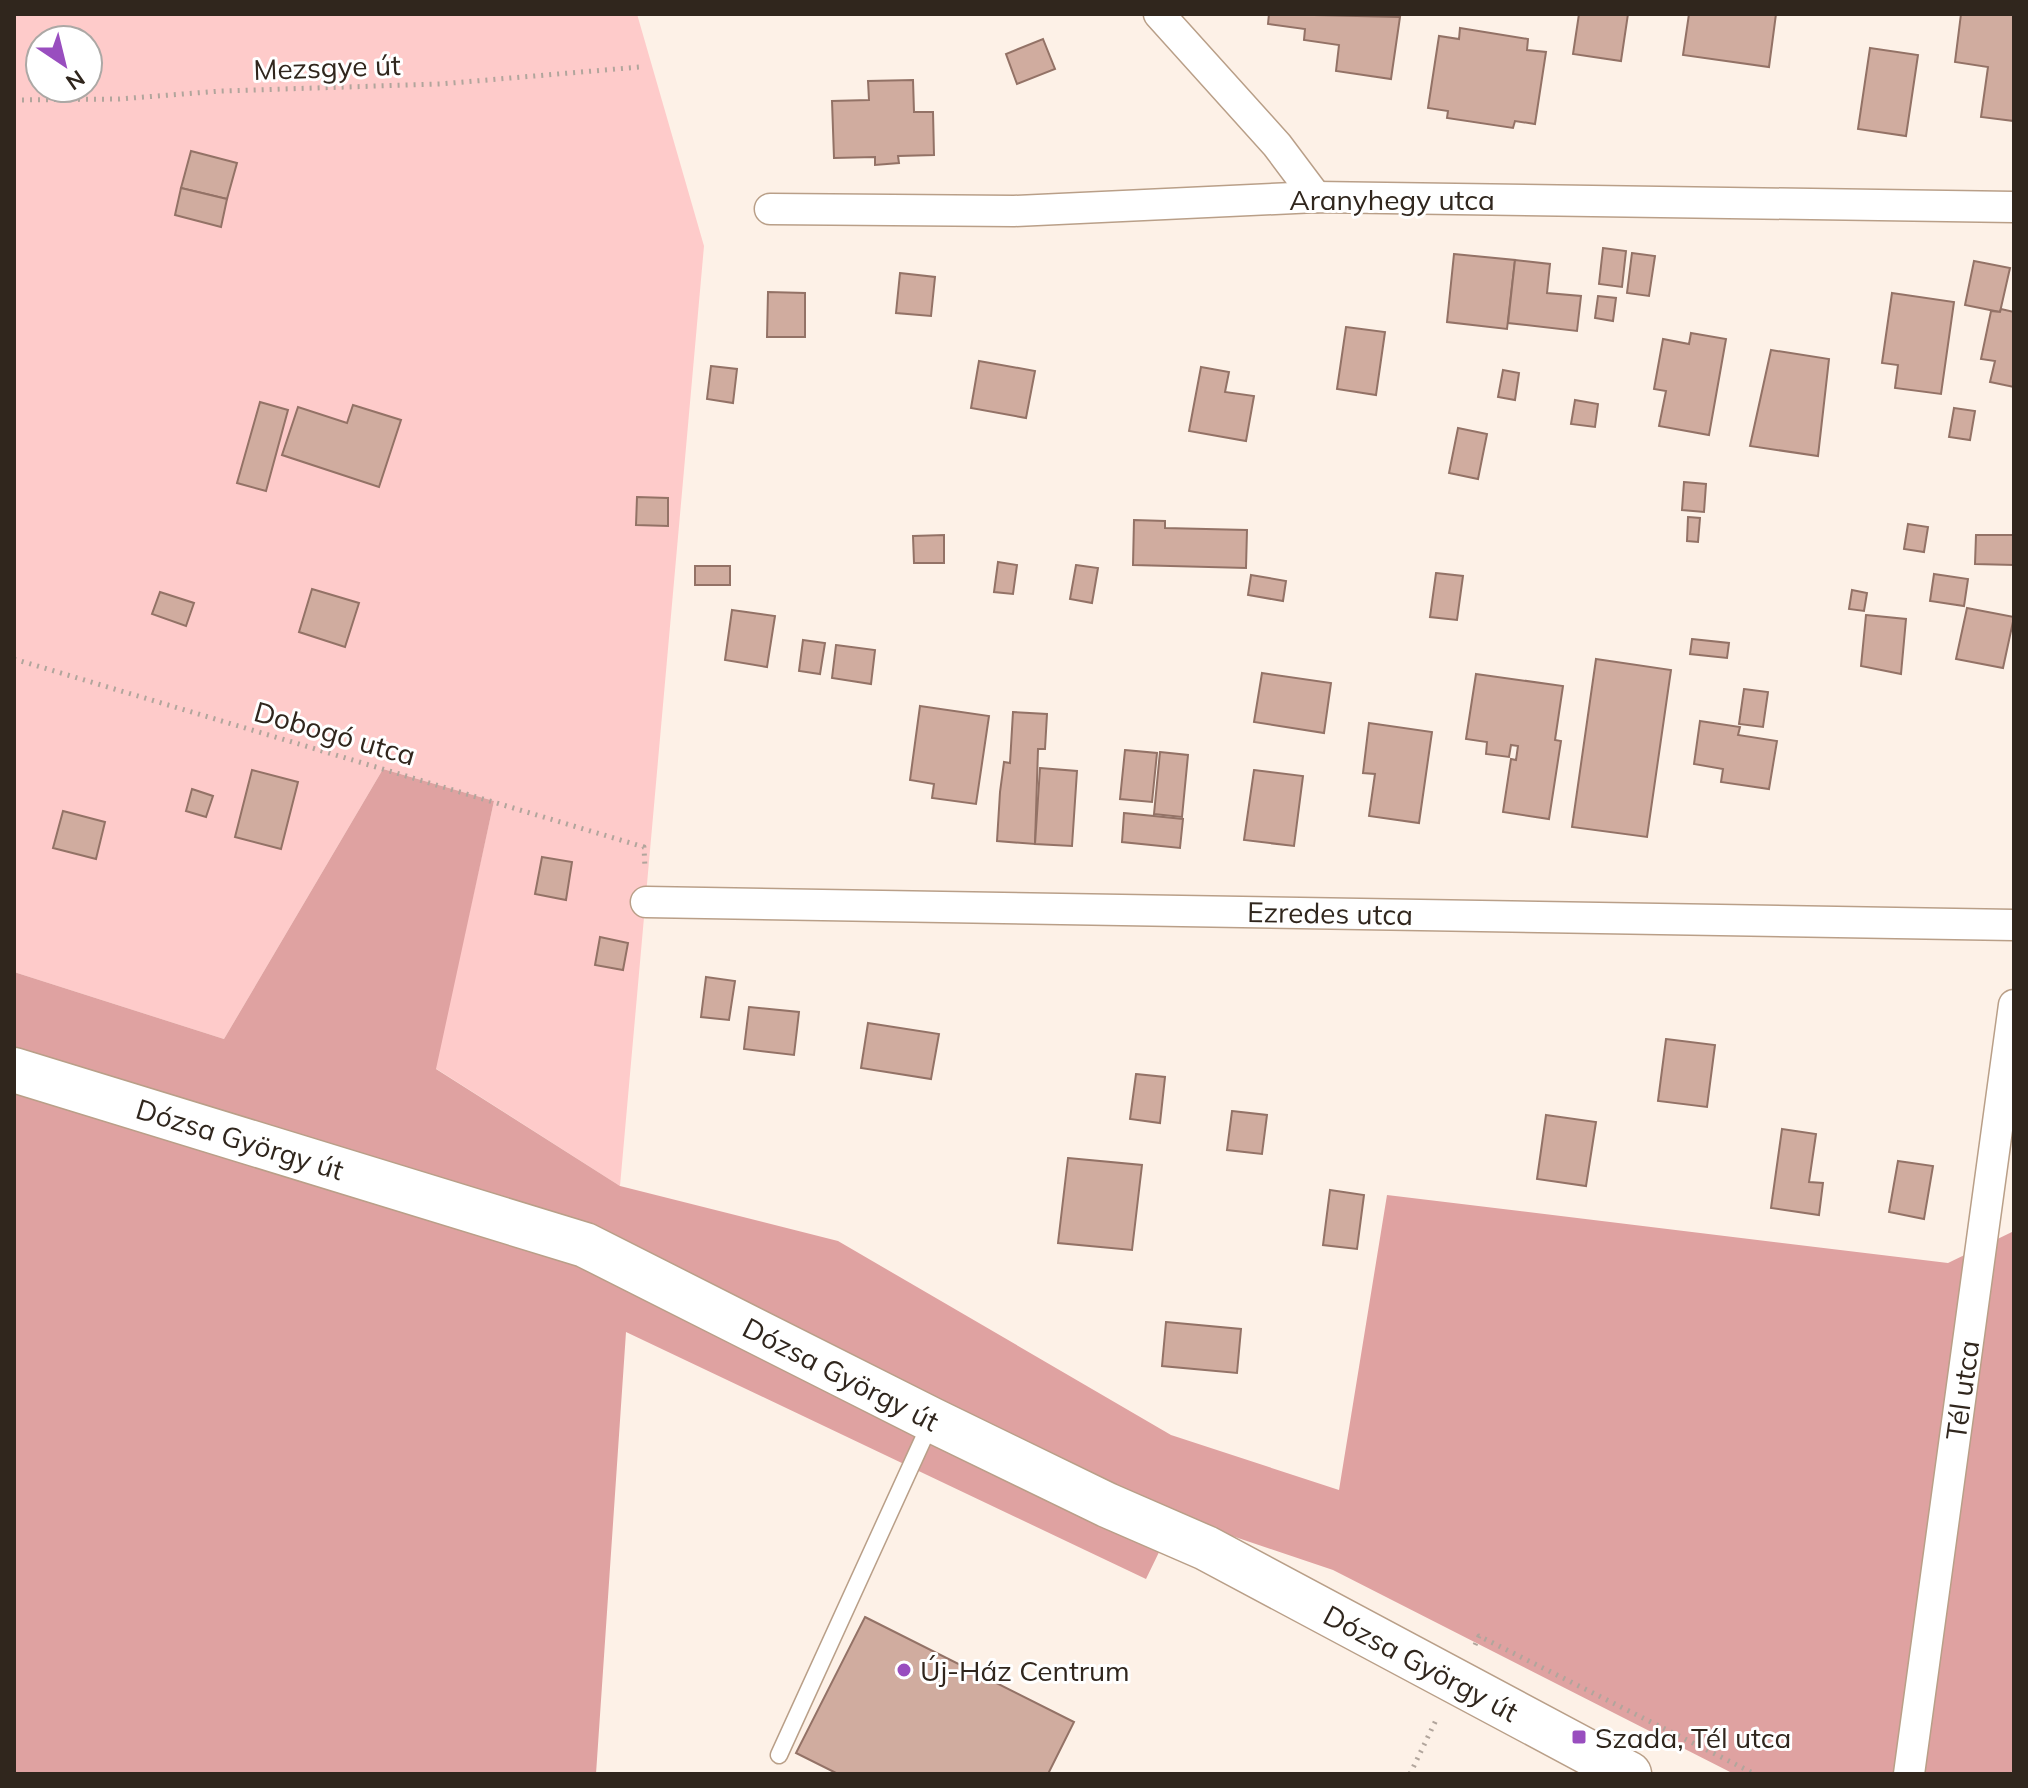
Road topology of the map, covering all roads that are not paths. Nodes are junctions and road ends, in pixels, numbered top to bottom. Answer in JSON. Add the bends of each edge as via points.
{"nodes":[{"id":1,"x":1159,"y":14,"type":"edge"},
{"id":2,"x":1316,"y":197,"type":"junction"},
{"id":3,"x":2014,"y":207,"type":"edge"},
{"id":4,"x":770,"y":209,"type":"dead end"},
{"id":5,"x":646,"y":902,"type":"dead end"},
{"id":6,"x":2014,"y":925,"type":"edge"},
{"id":7,"x":2014,"y":1005,"type":"edge"},
{"id":8,"x":14,"y":1070,"type":"edge"},
{"id":9,"x":2001,"y":1208,"type":"edge"},
{"id":10,"x":932,"y":1420,"type":"junction"},
{"id":11,"x":779,"y":1755,"type":"dead end"},
{"id":12,"x":1629,"y":1774,"type":"edge"},
{"id":13,"x":1909,"y":1774,"type":"edge"}],
"edges":[{"from":1,"to":2,"type":"street","via":[[1277,145]]},
{"from":2,"to":3,"type":"street","name":"Aranyhegy utca"},
{"from":2,"to":4,"type":"street","name":"Aranyhegy utca","via":[[1014,211]]},
{"from":5,"to":6,"type":"street","name":"Ezredes utca"},
{"from":7,"to":9,"type":"street","name":"Tél utca"},
{"from":8,"to":10,"type":"main road","name":"Dózsa György út","via":[[585,1245]]},
{"from":9,"to":13,"type":"street","name":"Tél utca"},
{"from":10,"to":11,"type":"lane"},
{"from":10,"to":12,"type":"main road","name":"Dózsa György út","via":[[1206,1548]]}]}
